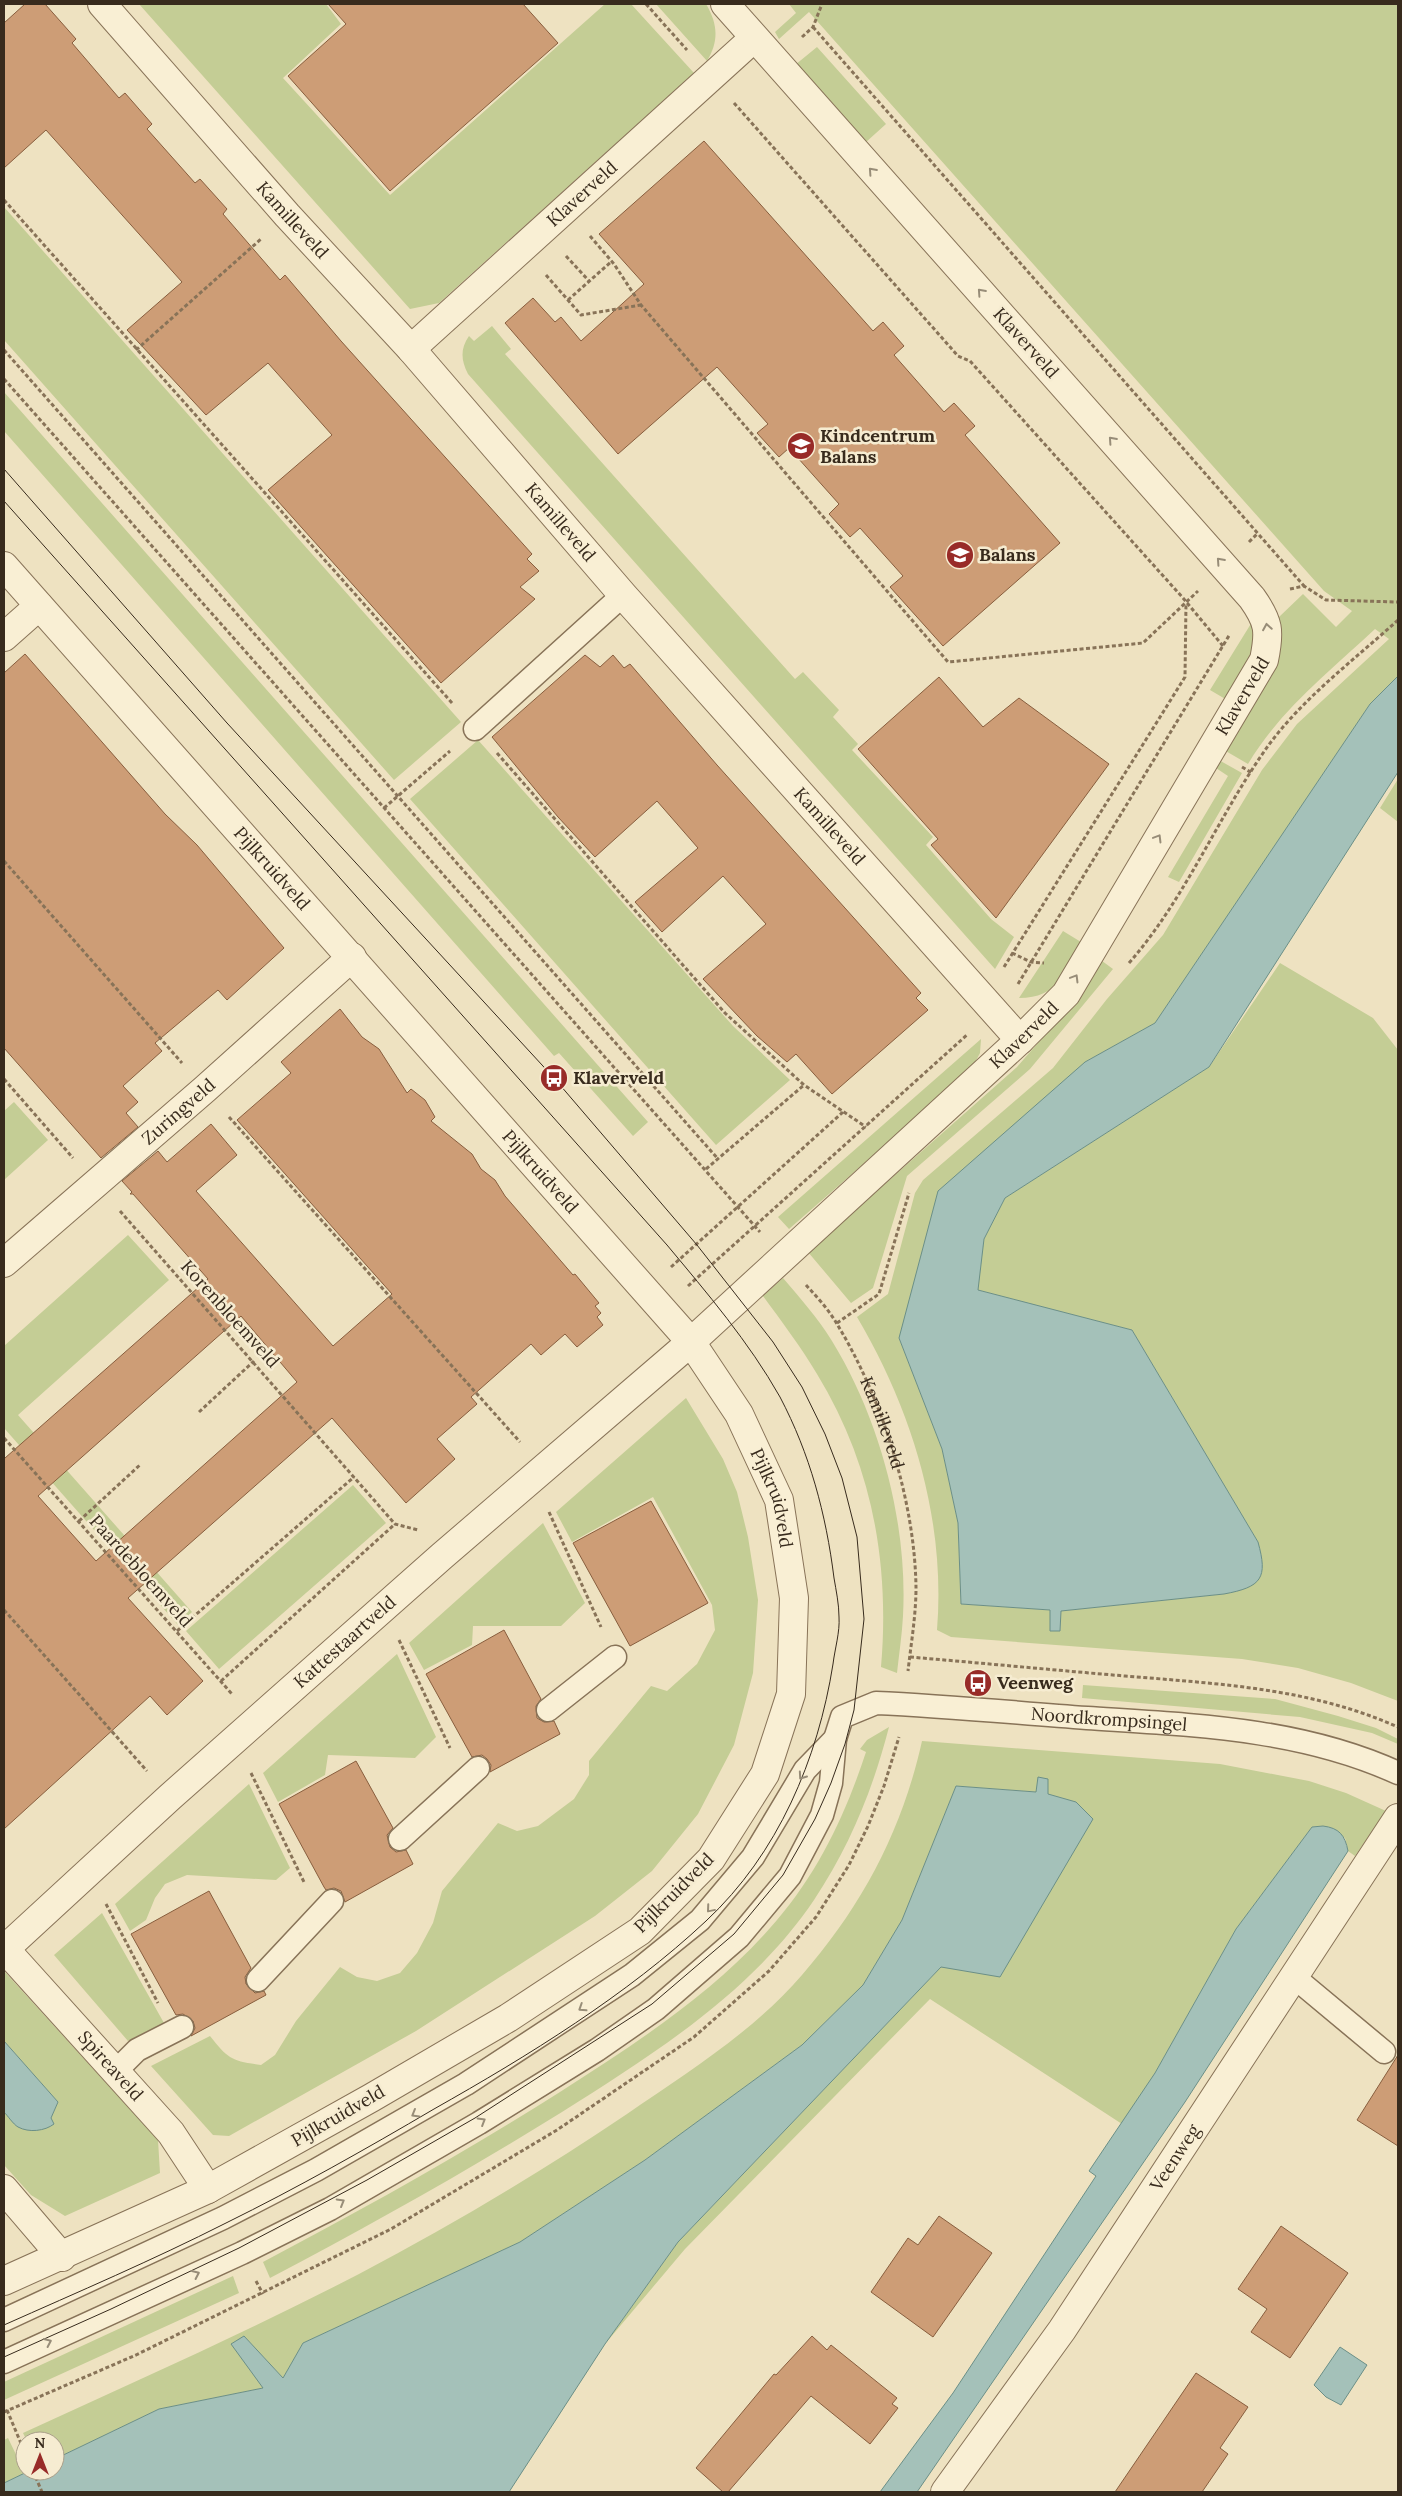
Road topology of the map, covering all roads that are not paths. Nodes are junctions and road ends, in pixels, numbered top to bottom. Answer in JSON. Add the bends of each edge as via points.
{"nodes":[{"id":1,"x":102,"y":4,"type":"edge"},
{"id":2,"x":725,"y":4,"type":"edge"},
{"id":3,"x":754,"y":38,"type":"junction"},
{"id":4,"x":411,"y":350,"type":"junction"},
{"id":5,"x":4,"y":566,"type":"edge"},
{"id":6,"x":623,"y":595,"type":"junction"},
{"id":7,"x":39,"y":606,"type":"junction"},
{"id":8,"x":4,"y":636,"type":"edge"},
{"id":9,"x":476,"y":729,"type":"road end"},
{"id":10,"x":352,"y":957,"type":"junction"},
{"id":11,"x":1020,"y":1040,"type":"junction"},
{"id":12,"x":4,"y":1263,"type":"edge"},
{"id":13,"x":691,"y":1342,"type":"junction"},
{"id":14,"x":614,"y":1657,"type":"road end"},
{"id":15,"x":548,"y":1710,"type":"dead end"},
{"id":16,"x":835,"y":1739,"type":"junction"},
{"id":17,"x":1398,"y":1772,"type":"edge"},
{"id":18,"x":472,"y":1774,"type":"road end"},
{"id":19,"x":1398,"y":1818,"type":"edge"},
{"id":20,"x":400,"y":1840,"type":"dead end"},
{"id":21,"x":326,"y":1907,"type":"road end"},
{"id":22,"x":4,"y":1948,"type":"edge"},
{"id":23,"x":1294,"y":1978,"type":"junction"},
{"id":24,"x":258,"y":1980,"type":"dead end"},
{"id":25,"x":178,"y":2030,"type":"road end"},
{"id":26,"x":1384,"y":2052,"type":"dead end"},
{"id":27,"x":115,"y":2072,"type":"junction"},
{"id":28,"x":4,"y":2189,"type":"edge"},
{"id":29,"x":208,"y":2189,"type":"junction"},
{"id":30,"x":62,"y":2257,"type":"junction"},
{"id":31,"x":4,"y":2281,"type":"edge"},
{"id":32,"x":4,"y":2320,"type":"edge"},
{"id":33,"x":4,"y":2362,"type":"edge"},
{"id":34,"x":945,"y":2492,"type":"edge"}],
"edges":[{"from":1,"to":4,"type":"street","name":"Kamilleveld"},
{"from":2,"to":3,"type":"street","name":"Klaverveld"},
{"from":3,"to":4,"type":"street","name":"Klaverveld"},
{"from":11,"to":3,"type":"street","name":"Klaverveld","one_way":true,"via":[[1066,994],[1264,660],[1269,637],[1266,617]]},
{"from":4,"to":6,"type":"street","name":"Kamilleveld"},
{"from":5,"to":7,"type":"street","name":"Pijlkruidveld"},
{"from":6,"to":9,"type":"lane"},
{"from":6,"to":11,"type":"street","name":"Kamilleveld"},
{"from":7,"to":8,"type":"street"},
{"from":7,"to":10,"type":"street","name":"Pijlkruidveld"},
{"from":10,"to":12,"type":"street","name":"Zuringveld"},
{"from":10,"to":13,"type":"street","name":"Pijlkruidveld"},
{"from":11,"to":13,"type":"street","name":"Klaverveld"},
{"from":13,"to":22,"type":"street","name":"Kattestaartveld","via":[[442,1556]]},
{"from":13,"to":29,"type":"street","name":"Pijlkruidveld","via":[[739,1414],[779,1500],[794,1598],[791,1694],[765,1774],[712,1859],[640,1931],[499,2023]]},
{"from":14,"to":15,"type":"lane"},
{"from":16,"to":17,"type":"lane","name":"Noordkrompsingel","via":[[842,1717],[854,1710],[876,1703],[905,1704],[1228,1728],[1306,1741],[1369,1759]]},
{"from":16,"to":32,"type":"lane","name":"Pijlkruidveld","one_way":true,"via":[[806,1770],[753,1857],[700,1920],[632,1975],[466,2084],[316,2170],[223,2218]]},
{"from":33,"to":16,"type":"lane","one_way":true,"via":[[330,2209],[479,2123],[597,2050],[656,2008],[739,1937],[790,1876],[822,1815],[831,1783]]},
{"from":18,"to":20,"type":"lane"},
{"from":19,"to":23,"type":"street","name":"Veenweg"},
{"from":21,"to":24,"type":"lane"},
{"from":22,"to":27,"type":"street","name":"Spireaveld"},
{"from":23,"to":26,"type":"lane"},
{"from":23,"to":34,"type":"street","name":"Veenweg","via":[[1062,2330]]},
{"from":25,"to":27,"type":"lane","via":[[137,2050]]},
{"from":27,"to":29,"type":"street","name":"Spireaveld","via":[[171,2134]]},
{"from":28,"to":30,"type":"street"},
{"from":29,"to":30,"type":"street","name":"Pijlkruidveld"},
{"from":30,"to":31,"type":"street","name":"Pijlkruidveld"}]}
